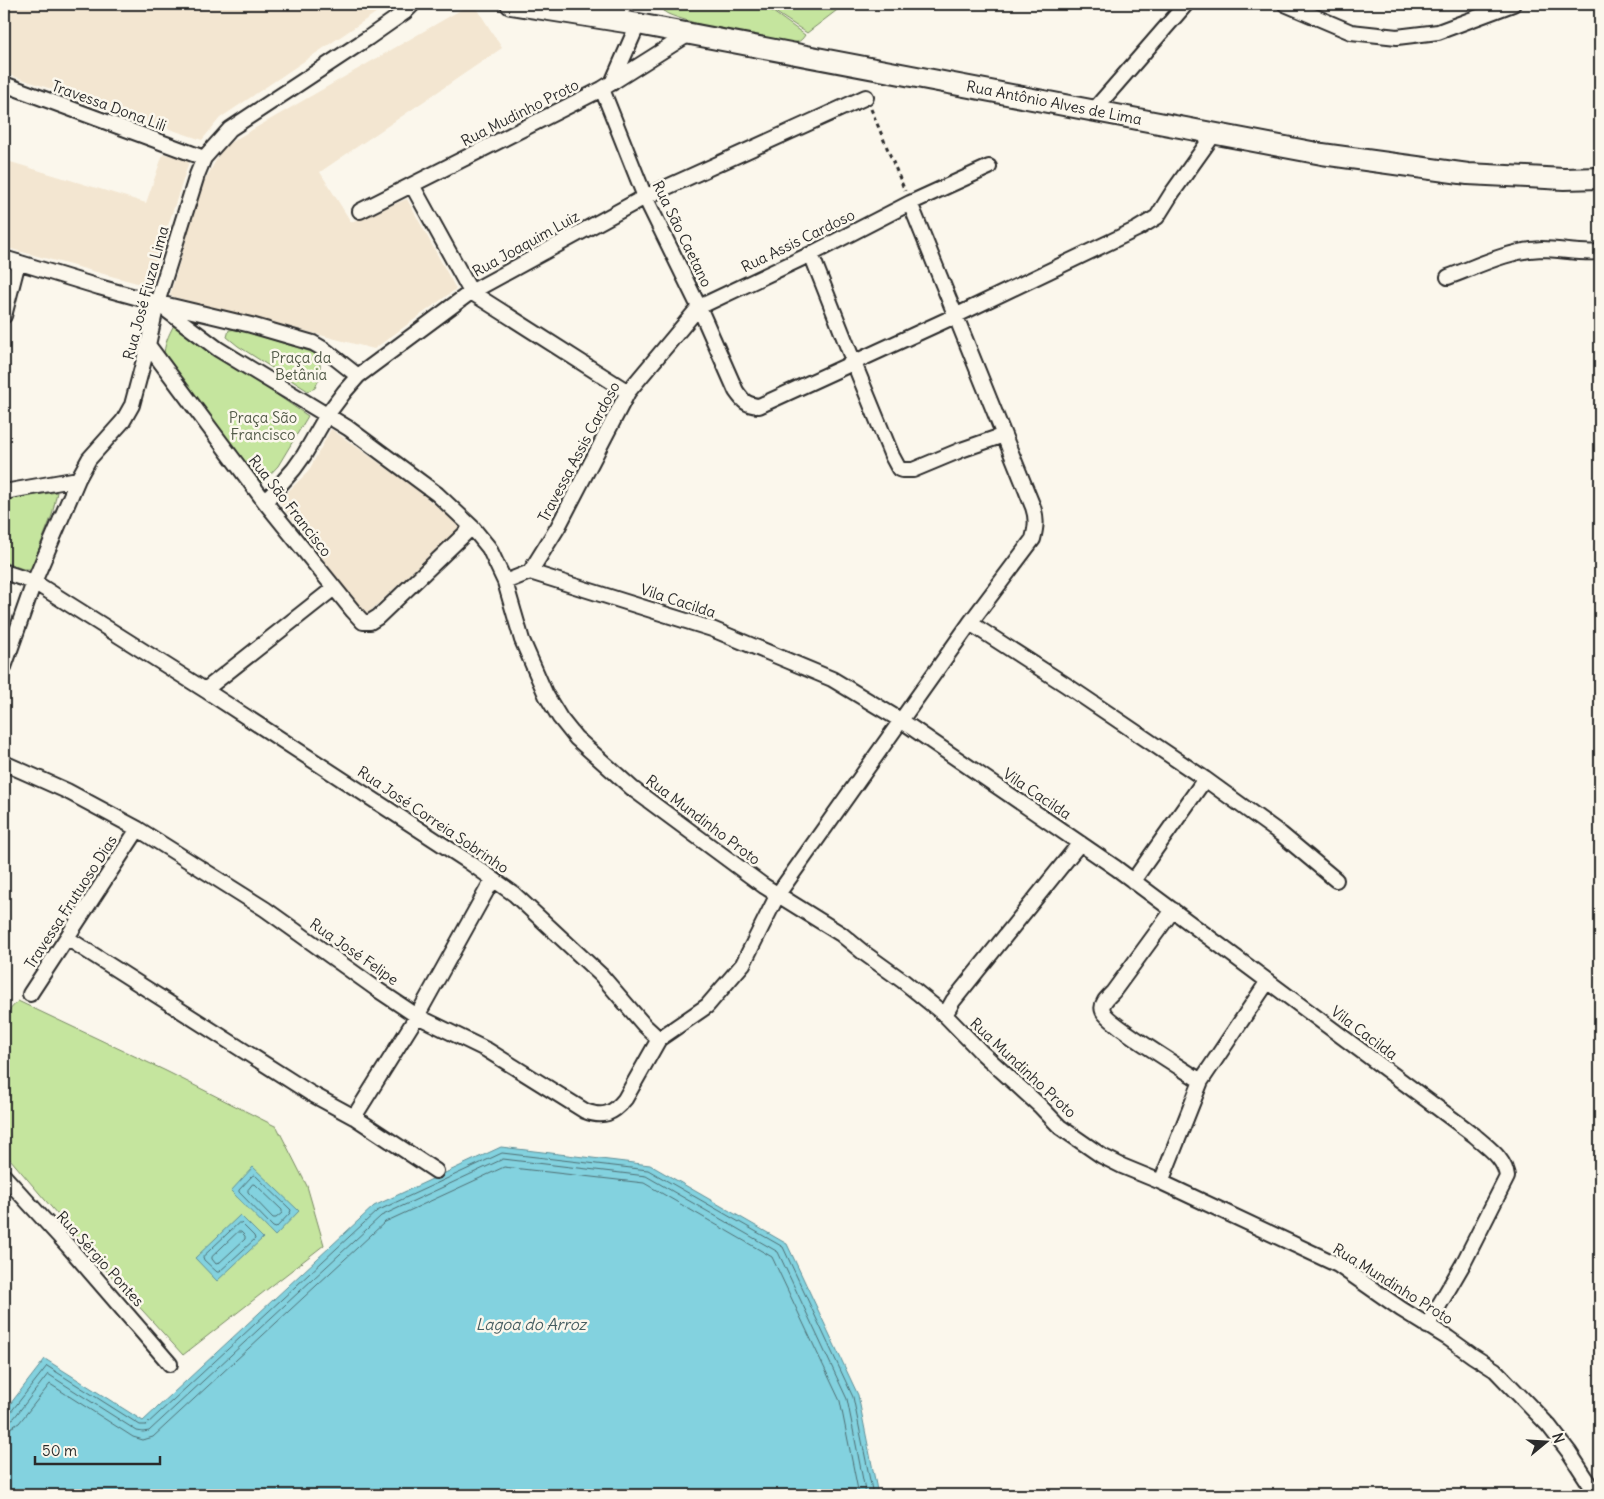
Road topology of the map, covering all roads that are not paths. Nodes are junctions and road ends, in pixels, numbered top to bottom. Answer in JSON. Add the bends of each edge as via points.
{"nodes":[{"id":1,"x":413,"y":4,"type":"edge"},
{"id":2,"x":511,"y":4,"type":"edge"},
{"id":3,"x":627,"y":4,"type":"edge"},
{"id":4,"x":1186,"y":4,"type":"edge"},
{"id":5,"x":1285,"y":4,"type":"edge"},
{"id":6,"x":1513,"y":4,"type":"edge"},
{"id":7,"x":575,"y":8,"type":"edge"},
{"id":8,"x":608,"y":20,"type":"junction"},
{"id":9,"x":638,"y":24,"type":"junction"},
{"id":10,"x":689,"y":34,"type":"junction"},
{"id":11,"x":4,"y":84,"type":"edge"},
{"id":12,"x":607,"y":87,"type":"junction"},
{"id":13,"x":866,"y":97,"type":"road end"},
{"id":14,"x":1093,"y":111,"type":"junction"},
{"id":15,"x":1214,"y":134,"type":"junction"},
{"id":16,"x":204,"y":158,"type":"junction"},
{"id":17,"x":990,"y":167,"type":"dead end"},
{"id":18,"x":1600,"y":178,"type":"edge"},
{"id":19,"x":412,"y":185,"type":"junction"},
{"id":20,"x":645,"y":198,"type":"junction"},
{"id":21,"x":910,"y":203,"type":"junction"},
{"id":22,"x":360,"y":211,"type":"dead end"},
{"id":23,"x":1600,"y":252,"type":"edge"},
{"id":24,"x":811,"y":254,"type":"junction"},
{"id":25,"x":4,"y":258,"type":"edge"},
{"id":26,"x":18,"y":262,"type":"junction"},
{"id":27,"x":1448,"y":277,"type":"dead end"},
{"id":28,"x":471,"y":292,"type":"junction"},
{"id":29,"x":157,"y":303,"type":"junction"},
{"id":30,"x":699,"y":307,"type":"junction"},
{"id":31,"x":4,"y":316,"type":"edge"},
{"id":32,"x":955,"y":316,"type":"junction"},
{"id":33,"x":148,"y":345,"type":"junction"},
{"id":34,"x":854,"y":363,"type":"junction"},
{"id":35,"x":358,"y":376,"type":"junction"},
{"id":36,"x":628,"y":392,"type":"junction"},
{"id":37,"x":327,"y":416,"type":"junction"},
{"id":38,"x":1004,"y":435,"type":"junction"},
{"id":39,"x":78,"y":479,"type":"junction"},
{"id":40,"x":4,"y":492,"type":"edge"},
{"id":41,"x":265,"y":502,"type":"junction"},
{"id":42,"x":472,"y":526,"type":"junction"},
{"id":43,"x":4,"y":572,"type":"edge"},
{"id":44,"x":530,"y":572,"type":"junction"},
{"id":45,"x":34,"y":582,"type":"junction"},
{"id":46,"x":505,"y":582,"type":"junction"},
{"id":47,"x":334,"y":588,"type":"junction"},
{"id":48,"x":970,"y":623,"type":"junction"},
{"id":49,"x":4,"y":666,"type":"edge"},
{"id":50,"x":205,"y":690,"type":"junction"},
{"id":51,"x":902,"y":721,"type":"junction"},
{"id":52,"x":4,"y":763,"type":"edge"},
{"id":53,"x":1205,"y":779,"type":"junction"},
{"id":54,"x":138,"y":829,"type":"junction"},
{"id":55,"x":1080,"y":844,"type":"junction"},
{"id":56,"x":493,"y":879,"type":"junction"},
{"id":57,"x":1336,"y":880,"type":"dead end"},
{"id":58,"x":1133,"y":881,"type":"junction"},
{"id":59,"x":776,"y":898,"type":"junction"},
{"id":60,"x":1173,"y":910,"type":"junction"},
{"id":61,"x":67,"y":938,"type":"junction"},
{"id":62,"x":1268,"y":981,"type":"junction"},
{"id":63,"x":30,"y":994,"type":"dead end"},
{"id":64,"x":944,"y":1015,"type":"junction"},
{"id":65,"x":417,"y":1016,"type":"junction"},
{"id":66,"x":659,"y":1039,"type":"junction"},
{"id":67,"x":1201,"y":1081,"type":"junction"},
{"id":68,"x":354,"y":1117,"type":"junction"},
{"id":69,"x":436,"y":1171,"type":"dead end"},
{"id":70,"x":4,"y":1176,"type":"edge"},
{"id":71,"x":1162,"y":1182,"type":"junction"},
{"id":72,"x":1427,"y":1326,"type":"junction"},
{"id":73,"x":170,"y":1364,"type":"dead end"},
{"id":74,"x":1597,"y":1495,"type":"edge"}],
"edges":[{"from":1,"to":16,"type":"street","name":"Rua José Fiuza Lima","via":[[230,130]]},
{"from":2,"to":7,"type":"main road","name":"Rua Antônio Alves de Lima"},
{"from":3,"to":8,"type":"street"},
{"from":4,"to":14,"type":"street"},
{"from":5,"to":6,"type":"street","via":[[1351,32],[1397,37],[1438,32]]},
{"from":7,"to":8,"type":"main road","name":"Rua Antônio Alves de Lima"},
{"from":8,"to":9,"type":"main road","name":"Rua Antônio Alves de Lima"},
{"from":9,"to":10,"type":"main road","name":"Rua Antônio Alves de Lima"},
{"from":9,"to":12,"type":"street"},
{"from":10,"to":12,"type":"street","name":"Rua Mudinho Proto"},
{"from":10,"to":14,"type":"main road","name":"Rua Antônio Alves de Lima"},
{"from":11,"to":16,"type":"street","name":"Travessa Dona Lili"},
{"from":12,"to":19,"type":"street","name":"Rua Mudinho Proto"},
{"from":12,"to":20,"type":"street","name":"Rua São Caetano"},
{"from":13,"to":20,"type":"street","name":"Rua Joaquim Luiz"},
{"from":14,"to":15,"type":"main road","name":"Rua Antônio Alves de Lima"},
{"from":15,"to":18,"type":"main road","name":"Rua Antônio Alves de Lima","via":[[1322,154],[1468,174]]},
{"from":15,"to":32,"type":"street","via":[[1157,217]]},
{"from":16,"to":29,"type":"street","name":"Rua José Fiuza Lima"},
{"from":17,"to":21,"type":"street","name":"Rua Assis Cardoso"},
{"from":19,"to":22,"type":"street","name":"Rua Mudinho Proto"},
{"from":19,"to":28,"type":"street"},
{"from":20,"to":28,"type":"street","name":"Rua Joaquim Luiz"},
{"from":20,"to":30,"type":"street","name":"Rua São Caetano"},
{"from":21,"to":24,"type":"street","name":"Rua Assis Cardoso"},
{"from":21,"to":32,"type":"street"},
{"from":23,"to":27,"type":"street","via":[[1542,249],[1503,256]]},
{"from":24,"to":30,"type":"street","name":"Rua Assis Cardoso"},
{"from":24,"to":34,"type":"street"},
{"from":25,"to":26,"type":"street"},
{"from":26,"to":29,"type":"street"},
{"from":26,"to":31,"type":"street"},
{"from":28,"to":35,"type":"street","name":"Rua Joaquim Luiz"},
{"from":28,"to":36,"type":"street"},
{"from":29,"to":33,"type":"street","name":"Rua José Fiuza Lima"},
{"from":29,"to":35,"type":"street","via":[[251,324],[313,343]]},
{"from":29,"to":37,"type":"street","name":"Rua Mundinho Proto","via":[[218,349]]},
{"from":30,"to":34,"type":"street","name":"Rua São Caetano","via":[[736,391],[750,406],[759,406]]},
{"from":30,"to":36,"type":"street","name":"Travessa Assis Cardoso"},
{"from":32,"to":34,"type":"street"},
{"from":32,"to":38,"type":"street"},
{"from":33,"to":39,"type":"street","name":"Rua José Fiuza Lima","via":[[132,406],[89,459]]},
{"from":33,"to":41,"type":"street","name":"Rua São Francisco"},
{"from":34,"to":38,"type":"street","via":[[892,456],[902,470],[914,470]]},
{"from":35,"to":37,"type":"street","name":"Rua Joaquim Luiz"},
{"from":36,"to":44,"type":"street","name":"Travessa Assis Cardoso","via":[[558,527]]},
{"from":37,"to":41,"type":"street","name":"Rua Joaquim Luiz","via":[[294,469]]},
{"from":37,"to":42,"type":"street","name":"Rua Mundinho Proto","via":[[437,494]]},
{"from":38,"to":48,"type":"street","via":[[1033,507],[1036,527],[1033,539]]},
{"from":39,"to":40,"type":"street"},
{"from":39,"to":45,"type":"street","name":"Rua José Fiuza Lima"},
{"from":41,"to":47,"type":"street","name":"Rua São Francisco"},
{"from":42,"to":46,"type":"street","name":"Rua Mundinho Proto","via":[[489,548]]},
{"from":42,"to":47,"type":"street","name":"Rua São Francisco","via":[[370,622],[363,622]]},
{"from":43,"to":45,"type":"street","name":"Rua José Correia Sobrinho"},
{"from":44,"to":46,"type":"street"},
{"from":44,"to":51,"type":"street","name":"Vila Cacilda","via":[[712,629],[832,679]]},
{"from":45,"to":49,"type":"street","name":"Rua José Fiuza Lima"},
{"from":45,"to":50,"type":"street","name":"Rua José Correia Sobrinho"},
{"from":46,"to":59,"type":"street","name":"Rua Mundinho Proto","via":[[522,640],[546,695],[576,738],[654,806],[713,847]]},
{"from":47,"to":50,"type":"street"},
{"from":48,"to":51,"type":"street"},
{"from":48,"to":53,"type":"street"},
{"from":50,"to":56,"type":"street","name":"Rua José Correia Sobrinho"},
{"from":51,"to":55,"type":"street","name":"Vila Cacilda"},
{"from":51,"to":59,"type":"street"},
{"from":52,"to":54,"type":"street","name":"Rua José Felipe","via":[[68,791]]},
{"from":53,"to":57,"type":"street","via":[[1281,834]]},
{"from":53,"to":58,"type":"street"},
{"from":54,"to":61,"type":"street","name":"Travessa Frutuoso Dias"},
{"from":54,"to":65,"type":"street","name":"Rua José Felipe","via":[[265,908]]},
{"from":55,"to":58,"type":"street","name":"Vila Cacilda"},
{"from":55,"to":64,"type":"street"},
{"from":56,"to":65,"type":"street"},
{"from":56,"to":66,"type":"street","name":"Rua José Correia Sobrinho","via":[[514,894],[601,975]]},
{"from":58,"to":60,"type":"street","name":"Vila Cacilda"},
{"from":59,"to":64,"type":"street","name":"Rua Mundinho Proto","via":[[841,934]]},
{"from":59,"to":66,"type":"street","via":[[743,964],[707,1006]]},
{"from":60,"to":62,"type":"street","name":"Vila Cacilda"},
{"from":60,"to":67,"type":"street","via":[[1102,1006],[1107,1018]]},
{"from":61,"to":63,"type":"street","name":"Travessa Frutuoso Dias"},
{"from":61,"to":68,"type":"street","via":[[310,1093]]},
{"from":62,"to":67,"type":"street"},
{"from":62,"to":72,"type":"street","name":"Vila Cacilda","via":[[1474,1136],[1506,1167],[1507,1177]]},
{"from":64,"to":71,"type":"street","name":"Rua Mundinho Proto","via":[[1060,1127],[1109,1159]]},
{"from":65,"to":66,"type":"street","name":"Rua José Felipe","via":[[487,1050],[594,1115],[618,1108]]},
{"from":65,"to":68,"type":"street"},
{"from":67,"to":71,"type":"street"},
{"from":68,"to":69,"type":"street"},
{"from":70,"to":73,"type":"street","name":"Rua Sérgio Pontes"},
{"from":71,"to":72,"type":"street","name":"Rua Mundinho Proto","via":[[1338,1265]]},
{"from":72,"to":74,"type":"street","name":"Rua Mundinho Proto","via":[[1510,1384],[1549,1426]]}]}
